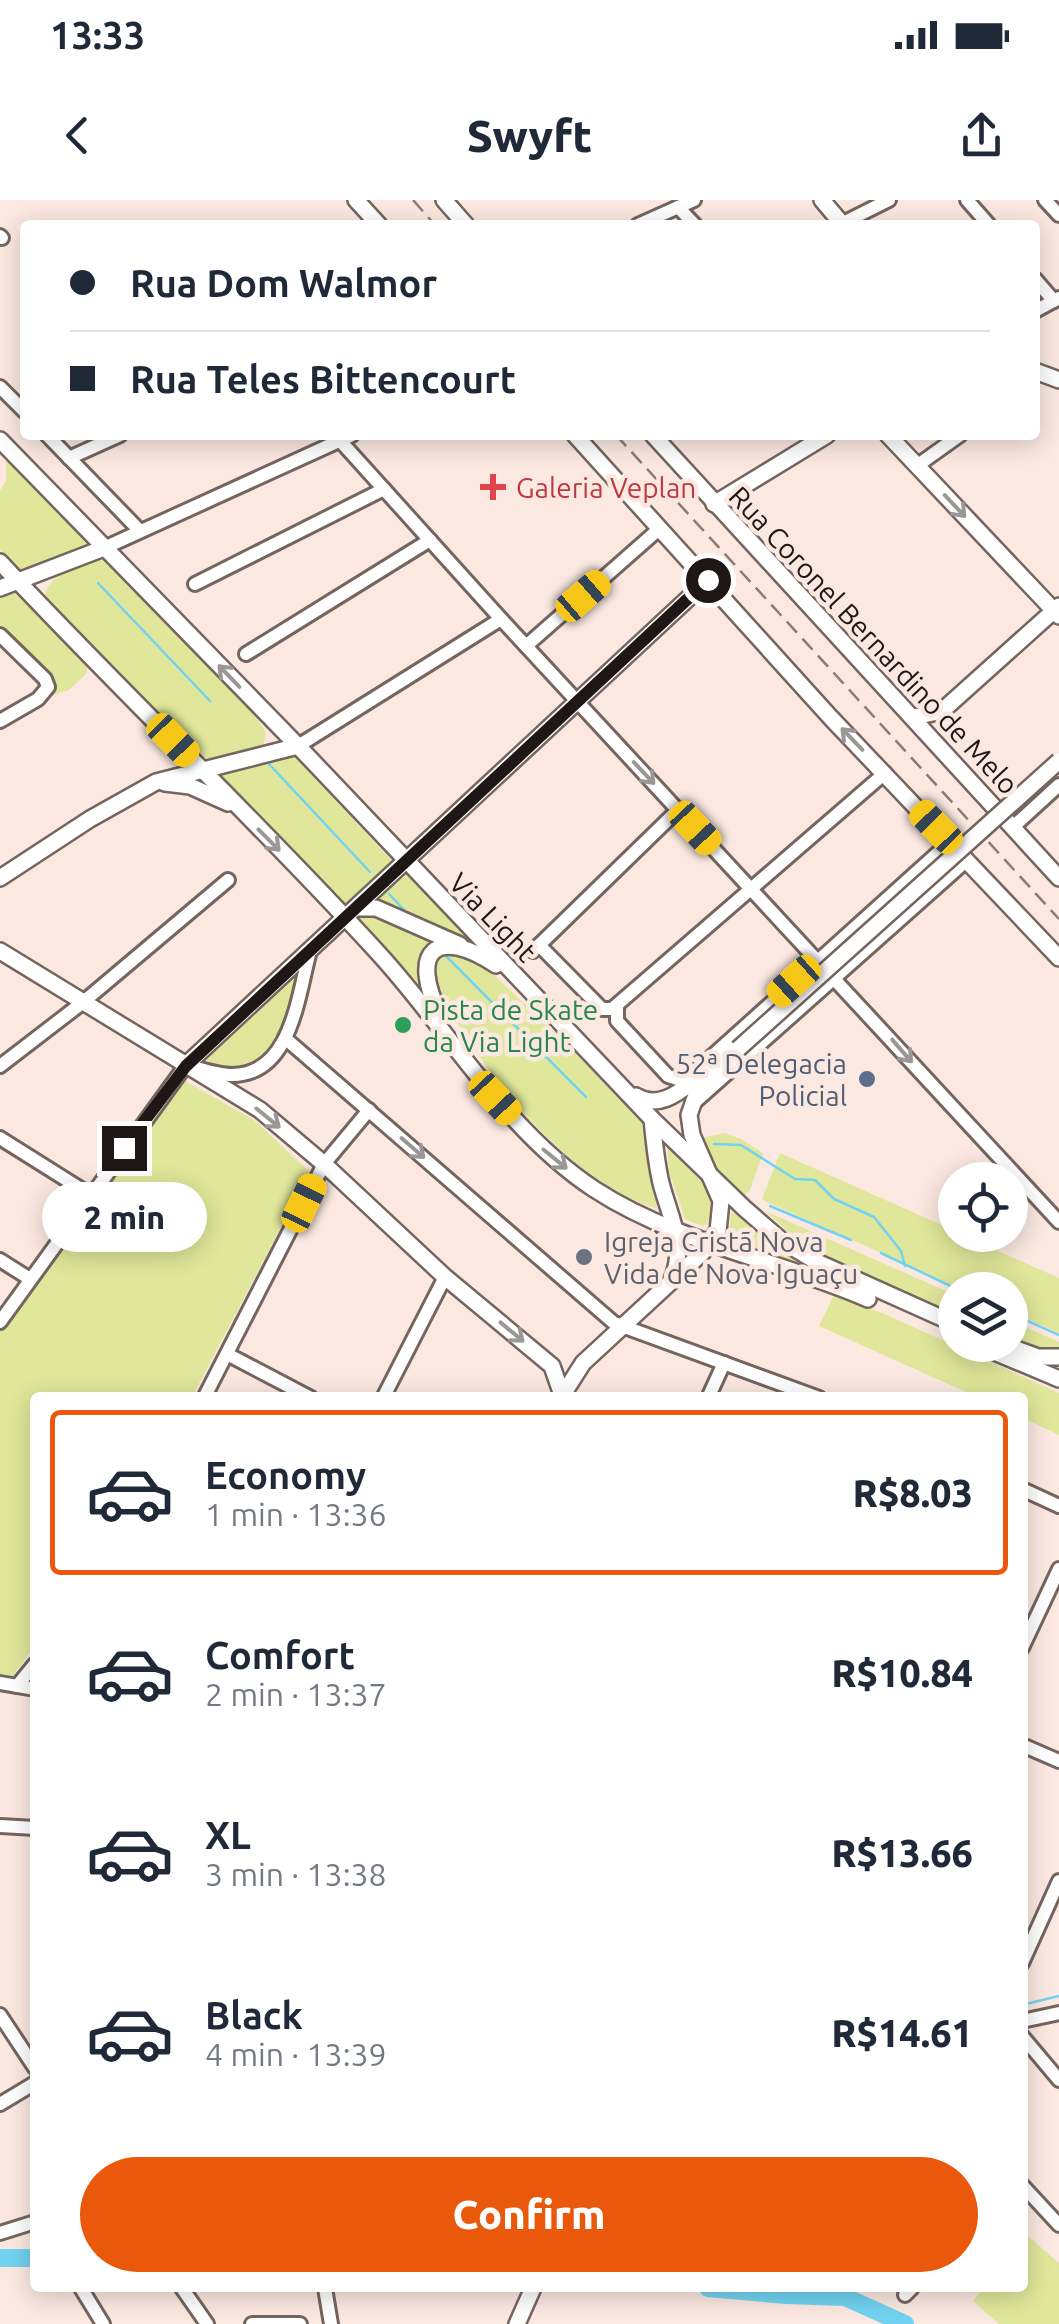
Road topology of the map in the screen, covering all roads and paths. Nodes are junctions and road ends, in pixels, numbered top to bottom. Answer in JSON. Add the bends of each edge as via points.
{"nodes":[{"id":1,"x":356,"y":200,"type":"edge"},
{"id":2,"x":444,"y":200,"type":"edge"},
{"id":3,"x":694,"y":200,"type":"edge"},
{"id":4,"x":822,"y":200,"type":"edge"},
{"id":5,"x":890,"y":200,"type":"edge"},
{"id":6,"x":967,"y":200,"type":"edge"},
{"id":7,"x":1044,"y":200,"type":"edge"},
{"id":8,"x":678,"y":207,"type":"junction"},
{"id":9,"x":1059,"y":215,"type":"edge"},
{"id":10,"x":374,"y":220,"type":"edge"},
{"id":11,"x":462,"y":220,"type":"edge"},
{"id":12,"x":649,"y":220,"type":"edge"},
{"id":13,"x":690,"y":220,"type":"edge"},
{"id":14,"x":838,"y":220,"type":"edge"},
{"id":15,"x":849,"y":220,"type":"edge"},
{"id":16,"x":985,"y":220,"type":"edge"},
{"id":17,"x":0,"y":386,"type":"edge"},
{"id":18,"x":20,"y":407,"type":"edge"},
{"id":19,"x":0,"y":440,"type":"edge"},
{"id":20,"x":52,"y":440,"type":"edge"},
{"id":21,"x":109,"y":440,"type":"edge"},
{"id":22,"x":336,"y":440,"type":"edge"},
{"id":23,"x":344,"y":440,"type":"edge"},
{"id":24,"x":579,"y":440,"type":"edge"},
{"id":25,"x":657,"y":440,"type":"edge"},
{"id":26,"x":819,"y":440,"type":"edge"},
{"id":27,"x":893,"y":440,"type":"edge"},
{"id":28,"x":953,"y":440,"type":"edge"},
{"id":29,"x":69,"y":458,"type":"junction"},
{"id":30,"x":918,"y":465,"type":"junction"},
{"id":31,"x":384,"y":489,"type":"junction"},
{"id":32,"x":714,"y":504,"type":"junction"},
{"id":33,"x":659,"y":529,"type":"junction"},
{"id":34,"x":140,"y":532,"type":"junction"},
{"id":35,"x":430,"y":540,"type":"junction"},
{"id":36,"x":104,"y":548,"type":"junction"},
{"id":37,"x":0,"y":562,"type":"edge"},
{"id":38,"x":46,"y":571,"type":"junction"},
{"id":39,"x":18,"y":580,"type":"junction"},
{"id":40,"x":708,"y":580,"type":"junction"},
{"id":41,"x":195,"y":584,"type":"dead end"},
{"id":42,"x":0,"y":588,"type":"edge"},
{"id":43,"x":41,"y":605,"type":"junction"},
{"id":44,"x":1057,"y":611,"type":"edge"},
{"id":45,"x":500,"y":619,"type":"junction"},
{"id":46,"x":0,"y":634,"type":"edge"},
{"id":47,"x":526,"y":646,"type":"junction"},
{"id":48,"x":246,"y":654,"type":"dead end"},
{"id":49,"x":578,"y":702,"type":"junction"},
{"id":50,"x":942,"y":711,"type":"junction"},
{"id":51,"x":914,"y":717,"type":"junction"},
{"id":52,"x":0,"y":721,"type":"edge"},
{"id":53,"x":274,"y":722,"type":"junction"},
{"id":54,"x":936,"y":742,"type":"junction"},
{"id":55,"x":298,"y":746,"type":"junction"},
{"id":56,"x":268,"y":755,"type":"junction"},
{"id":57,"x":1059,"y":762,"type":"edge"},
{"id":58,"x":202,"y":766,"type":"junction"},
{"id":59,"x":884,"y":774,"type":"junction"},
{"id":60,"x":156,"y":782,"type":"junction"},
{"id":61,"x":1059,"y":785,"type":"edge"},
{"id":62,"x":239,"y":809,"type":"junction"},
{"id":63,"x":678,"y":810,"type":"junction"},
{"id":64,"x":1013,"y":826,"type":"junction"},
{"id":65,"x":950,"y":842,"type":"junction"},
{"id":66,"x":967,"y":860,"type":"junction"},
{"id":67,"x":407,"y":863,"type":"junction"},
{"id":68,"x":0,"y":878,"type":"edge"},
{"id":69,"x":1059,"y":878,"type":"edge"},
{"id":70,"x":228,"y":880,"type":"dead end"},
{"id":71,"x":751,"y":888,"type":"junction"},
{"id":72,"x":352,"y":913,"type":"junction"},
{"id":73,"x":468,"y":949,"type":"junction"},
{"id":74,"x":0,"y":951,"type":"edge"},
{"id":75,"x":310,"y":951,"type":"junction"},
{"id":76,"x":1059,"y":958,"type":"edge"},
{"id":77,"x":818,"y":960,"type":"junction"},
{"id":78,"x":836,"y":978,"type":"junction"},
{"id":79,"x":539,"y":1000,"type":"junction"},
{"id":80,"x":82,"y":1003,"type":"junction"},
{"id":81,"x":617,"y":1006,"type":"junction"},
{"id":82,"x":286,"y":1039,"type":"junction"},
{"id":83,"x":456,"y":1045,"type":"junction"},
{"id":84,"x":0,"y":1066,"type":"edge"},
{"id":85,"x":186,"y":1066,"type":"junction"},
{"id":86,"x":698,"y":1068,"type":"dead end"},
{"id":87,"x":623,"y":1087,"type":"junction"},
{"id":88,"x":692,"y":1095,"type":"junction"},
{"id":89,"x":370,"y":1110,"type":"junction"},
{"id":90,"x":652,"y":1118,"type":"junction"},
{"id":91,"x":0,"y":1138,"type":"edge"},
{"id":92,"x":324,"y":1164,"type":"junction"},
{"id":93,"x":712,"y":1176,"type":"junction"},
{"id":94,"x":90,"y":1194,"type":"junction"},
{"id":95,"x":1059,"y":1222,"type":"edge"},
{"id":96,"x":675,"y":1229,"type":"junction"},
{"id":97,"x":711,"y":1244,"type":"junction"},
{"id":98,"x":0,"y":1260,"type":"edge"},
{"id":99,"x":445,"y":1276,"type":"junction"},
{"id":100,"x":674,"y":1277,"type":"junction"},
{"id":101,"x":30,"y":1279,"type":"junction"},
{"id":102,"x":938,"y":1317,"type":"edge"},
{"id":103,"x":0,"y":1322,"type":"edge"},
{"id":104,"x":622,"y":1326,"type":"junction"},
{"id":105,"x":938,"y":1329,"type":"edge"},
{"id":106,"x":1028,"y":1353,"type":"edge"},
{"id":107,"x":226,"y":1354,"type":"junction"},
{"id":108,"x":1059,"y":1357,"type":"edge"},
{"id":109,"x":1017,"y":1362,"type":"edge"},
{"id":110,"x":724,"y":1363,"type":"junction"},
{"id":111,"x":583,"y":1364,"type":"junction"},
{"id":112,"x":552,"y":1366,"type":"junction"},
{"id":113,"x":1059,"y":1380,"type":"edge"},
{"id":114,"x":207,"y":1392,"type":"edge"},
{"id":115,"x":300,"y":1392,"type":"edge"},
{"id":116,"x":386,"y":1392,"type":"edge"},
{"id":117,"x":561,"y":1392,"type":"edge"},
{"id":118,"x":565,"y":1392,"type":"edge"},
{"id":119,"x":711,"y":1392,"type":"edge"},
{"id":120,"x":803,"y":1392,"type":"edge"},
{"id":121,"x":1028,"y":1492,"type":"edge"},
{"id":122,"x":1059,"y":1506,"type":"edge"},
{"id":123,"x":1059,"y":1568,"type":"edge"},
{"id":124,"x":1028,"y":1635,"type":"edge"},
{"id":125,"x":30,"y":1670,"type":"edge"},
{"id":126,"x":0,"y":1683,"type":"edge"},
{"id":127,"x":18,"y":1686,"type":"junction"},
{"id":128,"x":30,"y":1688,"type":"edge"},
{"id":129,"x":1028,"y":1748,"type":"edge"},
{"id":130,"x":1059,"y":1761,"type":"edge"},
{"id":131,"x":0,"y":1826,"type":"edge"},
{"id":132,"x":30,"y":1828,"type":"edge"},
{"id":133,"x":1058,"y":1885,"type":"edge"},
{"id":134,"x":1028,"y":1950,"type":"edge"},
{"id":135,"x":1059,"y":2013,"type":"edge"},
{"id":136,"x":0,"y":2015,"type":"edge"},
{"id":137,"x":1028,"y":2020,"type":"edge"},
{"id":138,"x":1028,"y":2043,"type":"edge"},
{"id":139,"x":30,"y":2060,"type":"edge"},
{"id":140,"x":1059,"y":2080,"type":"edge"},
{"id":141,"x":30,"y":2085,"type":"edge"},
{"id":142,"x":0,"y":2104,"type":"edge"},
{"id":143,"x":1028,"y":2192,"type":"edge"},
{"id":144,"x":30,"y":2224,"type":"edge"},
{"id":145,"x":1059,"y":2225,"type":"edge"},
{"id":146,"x":0,"y":2233,"type":"edge"},
{"id":147,"x":83,"y":2292,"type":"edge"},
{"id":148,"x":185,"y":2292,"type":"edge"},
{"id":149,"x":326,"y":2292,"type":"edge"},
{"id":150,"x":531,"y":2292,"type":"edge"},
{"id":151,"x":103,"y":2324,"type":"edge"},
{"id":152,"x":206,"y":2324,"type":"edge"},
{"id":153,"x":252,"y":2324,"type":"edge"},
{"id":154,"x":300,"y":2324,"type":"edge"},
{"id":155,"x":331,"y":2324,"type":"edge"},
{"id":156,"x":517,"y":2324,"type":"edge"}],
"edges":[{"from":1,"to":10,"type":"main road"},
{"from":2,"to":11,"type":"main road"},
{"from":3,"to":8,"type":"street"},
{"from":4,"to":14,"type":"main road"},
{"from":5,"to":15,"type":"street"},
{"from":6,"to":16,"type":"street"},
{"from":7,"to":9,"type":"street"},
{"from":8,"to":12,"type":"street"},
{"from":8,"to":13,"type":"street"},
{"from":17,"to":18,"type":"street"},
{"from":19,"to":36,"type":"main road","name":"Via Light"},
{"from":20,"to":29,"type":"street"},
{"from":21,"to":29,"type":"street"},
{"from":22,"to":34,"type":"street"},
{"from":23,"to":31,"type":"street"},
{"from":24,"to":33,"type":"main road"},
{"from":25,"to":32,"type":"main road","name":"Rua Coronel Bernardino de Melo"},
{"from":26,"to":32,"type":"main road"},
{"from":27,"to":30,"type":"main road"},
{"from":28,"to":30,"type":"street"},
{"from":29,"to":34,"type":"street"},
{"from":30,"to":44,"type":"main road","one_way":true},
{"from":31,"to":35,"type":"street"},
{"from":31,"to":41,"type":"street"},
{"from":32,"to":51,"type":"main road","name":"Rua Coronel Bernardino de Melo"},
{"from":33,"to":40,"type":"main road"},
{"from":33,"to":47,"type":"street"},
{"from":34,"to":36,"type":"street"},
{"from":35,"to":45,"type":"street"},
{"from":35,"to":48,"type":"street"},
{"from":36,"to":38,"type":"main road"},
{"from":53,"to":36,"type":"main road","name":"Via Light","one_way":true},
{"from":37,"to":39,"type":"main road"},
{"from":38,"to":39,"type":"main road"},
{"from":38,"to":43,"type":"main road","via":[[38,586]]},
{"from":39,"to":42,"type":"main road"},
{"from":39,"to":43,"type":"main road"},
{"from":40,"to":49,"type":"main road"},
{"from":59,"to":40,"type":"main road","one_way":true},
{"from":43,"to":58,"type":"main road"},
{"from":44,"to":50,"type":"main road"},
{"from":45,"to":47,"type":"street"},
{"from":45,"to":55,"type":"street"},
{"from":46,"to":52,"type":"street","via":[[48,687]]},
{"from":47,"to":49,"type":"street"},
{"from":49,"to":63,"type":"street","one_way":true},
{"from":49,"to":67,"type":"main road"},
{"from":50,"to":51,"type":"main road"},
{"from":50,"to":54,"type":"main road"},
{"from":51,"to":54,"type":"main road","name":"Rua Coronel Bernardino de Melo"},
{"from":53,"to":55,"type":"main road","name":"Via Light"},
{"from":53,"to":56,"type":"main road"},
{"from":54,"to":64,"type":"main road","name":"Rua Coronel Bernardino de Melo"},
{"from":55,"to":56,"type":"main road"},
{"from":55,"to":67,"type":"main road","name":"Via Light"},
{"from":56,"to":58,"type":"main road"},
{"from":57,"to":88,"type":"main road","bridge":true},
{"from":58,"to":60,"type":"main road"},
{"from":58,"to":62,"type":"main road"},
{"from":59,"to":65,"type":"main road"},
{"from":59,"to":71,"type":"street"},
{"from":60,"to":62,"type":"main road","via":[[196,788]]},
{"from":60,"to":68,"type":"main road"},
{"from":61,"to":64,"type":"street"},
{"from":62,"to":72,"type":"main road","one_way":true},
{"from":63,"to":71,"type":"street"},
{"from":63,"to":81,"type":"street","via":[[536,948],[602,1009]]},
{"from":64,"to":69,"type":"main road","name":"Rua Coronel Bernardino de Melo"},
{"from":65,"to":66,"type":"main road"},
{"from":65,"to":77,"type":"street"},
{"from":66,"to":76,"type":"main road"},
{"from":66,"to":78,"type":"street"},
{"from":67,"to":72,"type":"main road"},
{"from":67,"to":79,"type":"main road","name":"Via Light"},
{"from":70,"to":80,"type":"street"},
{"from":71,"to":77,"type":"street"},
{"from":71,"to":81,"type":"street"},
{"from":72,"to":73,"type":"main road","via":[[376,908]]},
{"from":72,"to":75,"type":"main road"},
{"from":72,"to":83,"type":"main road"},
{"from":73,"to":79,"type":"main road"},
{"from":73,"to":83,"type":"main road","via":[[440,948],[425,970]]},
{"from":74,"to":80,"type":"main road"},
{"from":75,"to":82,"type":"street"},
{"from":75,"to":85,"type":"main road"},
{"from":77,"to":78,"type":"street"},
{"from":77,"to":86,"type":"street"},
{"from":78,"to":88,"type":"street"},
{"from":78,"to":95,"type":"street","one_way":true},
{"from":79,"to":87,"type":"main road","name":"Via Light"},
{"from":80,"to":84,"type":"street"},
{"from":80,"to":85,"type":"main road"},
{"from":81,"to":88,"type":"street","via":[[618,1021]]},
{"from":82,"to":85,"type":"street","via":[[265,1062],[240,1074]]},
{"from":82,"to":89,"type":"street"},
{"from":83,"to":96,"type":"main road","one_way":true,"via":[[551,1156],[610,1199]]},
{"from":85,"to":92,"type":"main road","one_way":true,"via":[[248,1102]]},
{"from":85,"to":94,"type":"street"},
{"from":87,"to":88,"type":"main road","via":[[657,1103]]},
{"from":87,"to":90,"type":"main road","name":"Via Light"},
{"from":88,"to":93,"type":"main road","via":[[690,1130]]},
{"from":89,"to":92,"type":"street"},
{"from":89,"to":104,"type":"street","one_way":true},
{"from":90,"to":93,"type":"main road","name":"Via Light"},
{"from":90,"to":96,"type":"main road"},
{"from":91,"to":94,"type":"street"},
{"from":92,"to":99,"type":"main road"},
{"from":92,"to":107,"type":"street"},
{"from":93,"to":97,"type":"main road","via":[[722,1216]]},
{"from":93,"to":102,"type":"main road","name":"Via Light","via":[[794,1249]]},
{"from":94,"to":101,"type":"street"},
{"from":96,"to":97,"type":"main road"},
{"from":96,"to":100,"type":"main road","via":[[680,1255]]},
{"from":97,"to":100,"type":"main road"},
{"from":97,"to":105,"type":"main road","via":[[822,1280]]},
{"from":98,"to":101,"type":"street"},
{"from":99,"to":112,"type":"main road","one_way":true},
{"from":99,"to":116,"type":"street"},
{"from":100,"to":104,"type":"main road"},
{"from":101,"to":103,"type":"street"},
{"from":104,"to":110,"type":"street"},
{"from":104,"to":111,"type":"main road"},
{"from":106,"to":108,"type":"main road"},
{"from":107,"to":114,"type":"street"},
{"from":107,"to":115,"type":"street"},
{"from":109,"to":113,"type":"main road"},
{"from":110,"to":119,"type":"street"},
{"from":110,"to":120,"type":"street"},
{"from":111,"to":112,"type":"main road"},
{"from":111,"to":118,"type":"main road"},
{"from":112,"to":117,"type":"main road"},
{"from":121,"to":122,"type":"street"},
{"from":123,"to":124,"type":"street"},
{"from":125,"to":127,"type":"street"},
{"from":126,"to":127,"type":"street"},
{"from":127,"to":128,"type":"street"},
{"from":129,"to":130,"type":"street"},
{"from":131,"to":132,"type":"street"},
{"from":133,"to":134,"type":"street"},
{"from":135,"to":137,"type":"street"},
{"from":136,"to":139,"type":"street"},
{"from":138,"to":140,"type":"street"},
{"from":141,"to":142,"type":"street"},
{"from":143,"to":145,"type":"street"},
{"from":144,"to":146,"type":"street"},
{"from":147,"to":151,"type":"street"},
{"from":148,"to":152,"type":"street"},
{"from":149,"to":155,"type":"street"},
{"from":150,"to":156,"type":"main road"},
{"from":153,"to":154,"type":"street"}]}
